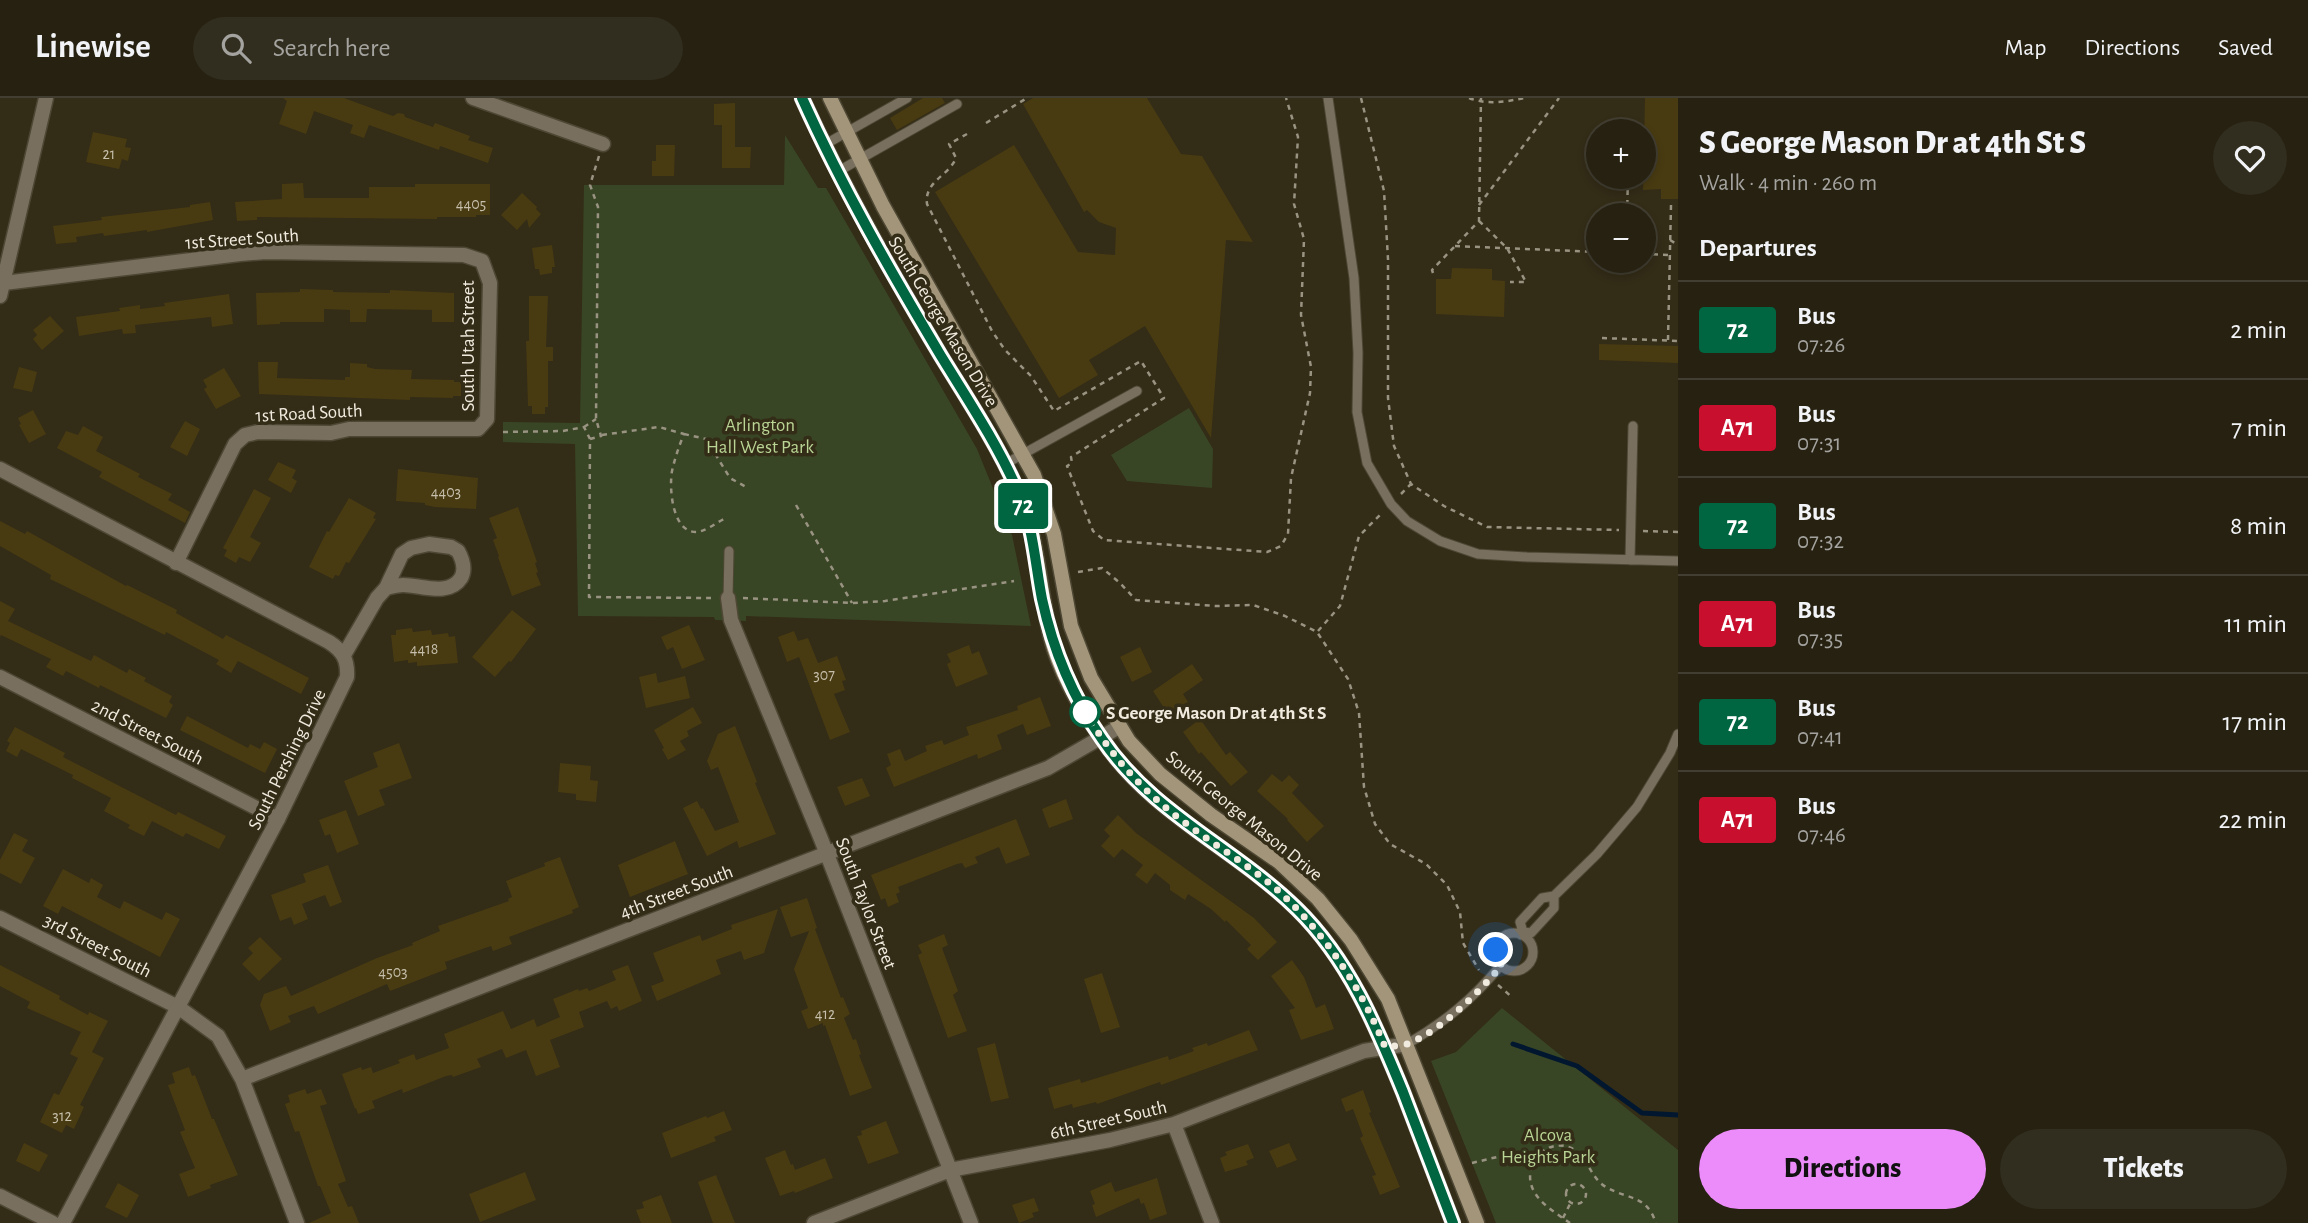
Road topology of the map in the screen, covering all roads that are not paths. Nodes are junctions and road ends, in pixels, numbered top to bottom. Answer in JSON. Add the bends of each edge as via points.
{"nodes":[{"id":1,"x":46,"y":98,"type":"edge"},
{"id":2,"x":473,"y":98,"type":"edge"},
{"id":3,"x":802,"y":98,"type":"edge"},
{"id":4,"x":830,"y":98,"type":"edge"},
{"id":5,"x":906,"y":98,"type":"edge"},
{"id":6,"x":1328,"y":98,"type":"edge"},
{"id":7,"x":957,"y":104,"type":"dead end"},
{"id":8,"x":846,"y":133,"type":"junction"},
{"id":9,"x":603,"y":144,"type":"road end"},
{"id":10,"x":824,"y":145,"type":"junction"},
{"id":11,"x":860,"y":160,"type":"junction"},
{"id":12,"x":837,"y":172,"type":"junction"},
{"id":13,"x":482,"y":261,"type":"joint"},
{"id":14,"x":2,"y":290,"type":"edge"},
{"id":15,"x":1137,"y":391,"type":"dead end"},
{"id":16,"x":1633,"y":426,"type":"dead end"},
{"id":17,"x":478,"y":429,"type":"joint"},
{"id":18,"x":1022,"y":454,"type":"junction"},
{"id":19,"x":1005,"y":464,"type":"junction"},
{"id":20,"x":0,"y":469,"type":"edge"},
{"id":21,"x":729,"y":551,"type":"dead end"},
{"id":22,"x":1630,"y":560,"type":"junction"},
{"id":23,"x":1678,"y":561,"type":"edge"},
{"id":24,"x":176,"y":563,"type":"junction"},
{"id":25,"x":386,"y":588,"type":"junction"},
{"id":26,"x":735,"y":598,"type":"joint"},
{"id":27,"x":344,"y":655,"type":"junction"},
{"id":28,"x":0,"y":677,"type":"edge"},
{"id":29,"x":1119,"y":727,"type":"junction"},
{"id":30,"x":1678,"y":734,"type":"edge"},
{"id":31,"x":1101,"y":738,"type":"junction"},
{"id":32,"x":278,"y":819,"type":"junction"},
{"id":33,"x":827,"y":854,"type":"junction"},
{"id":34,"x":1554,"y":896,"type":"junction"},
{"id":35,"x":0,"y":918,"type":"edge"},
{"id":36,"x":1522,"y":933,"type":"junction"},
{"id":37,"x":1502,"y":965,"type":"junction"},
{"id":38,"x":178,"y":1007,"type":"junction"},
{"id":39,"x":1407,"y":1044,"type":"junction"},
{"id":40,"x":1385,"y":1047,"type":"junction"},
{"id":41,"x":242,"y":1079,"type":"junction"},
{"id":42,"x":1174,"y":1124,"type":"junction"},
{"id":43,"x":950,"y":1170,"type":"junction"},
{"id":44,"x":0,"y":1196,"type":"edge"},
{"id":45,"x":53,"y":1223,"type":"edge"},
{"id":46,"x":63,"y":1223,"type":"edge"},
{"id":47,"x":297,"y":1223,"type":"edge"},
{"id":48,"x":814,"y":1223,"type":"edge"},
{"id":49,"x":971,"y":1223,"type":"edge"},
{"id":50,"x":1212,"y":1223,"type":"edge"},
{"id":51,"x":1453,"y":1223,"type":"edge"},
{"id":52,"x":1477,"y":1223,"type":"edge"}],
"edges":[{"from":1,"to":14,"type":"street"},
{"from":2,"to":9,"type":"street"},
{"from":3,"to":10,"type":"main road","name":"South George Mason Drive"},
{"from":4,"to":8,"type":"main road","name":"South George Mason Drive"},
{"from":5,"to":8,"type":"lane"},
{"from":6,"to":22,"type":"lane","via":[[1354,278],[1357,412],[1367,463],[1391,504],[1440,541],[1478,554]]},
{"from":7,"to":11,"type":"lane"},
{"from":8,"to":10,"type":"lane"},
{"from":8,"to":11,"type":"main road","name":"South George Mason Drive"},
{"from":10,"to":12,"type":"main road","name":"South George Mason Drive"},
{"from":11,"to":12,"type":"lane"},
{"from":11,"to":18,"type":"main road","name":"South George Mason Drive"},
{"from":12,"to":19,"type":"main road","name":"South George Mason Drive"},
{"from":13,"to":14,"type":"street","name":"1st Street South","via":[[464,255],[266,253]]},
{"from":13,"to":17,"type":"street","name":"South Utah Street","via":[[490,283],[487,419]]},
{"from":15,"to":18,"type":"lane"},
{"from":16,"to":22,"type":"lane"},
{"from":17,"to":24,"type":"street","name":"1st Road South","via":[[245,435],[235,444]]},
{"from":18,"to":19,"type":"lane"},
{"from":18,"to":29,"type":"main road","name":"South George Mason Drive","via":[[1054,534],[1071,626],[1091,678]]},
{"from":19,"to":31,"type":"main road","name":"South George Mason Drive","via":[[1020,493],[1052,642]]},
{"from":20,"to":24,"type":"street"},
{"from":21,"to":26,"type":"lane"},
{"from":22,"to":23,"type":"lane"},
{"from":24,"to":27,"type":"street","via":[[329,642]]},
{"from":25,"to":25,"type":"street","via":[[454,586],[463,575],[464,564],[458,551],[440,545],[411,548],[402,554]]},
{"from":25,"to":27,"type":"street"},
{"from":26,"to":33,"type":"street","name":"South Taylor Street","via":[[731,620]]},
{"from":27,"to":32,"type":"street","name":"South Pershing Drive","via":[[347,677]]},
{"from":28,"to":32,"type":"street","name":"2nd Street South"},
{"from":29,"to":31,"type":"street","name":"4th Street South"},
{"from":29,"to":39,"type":"main road","name":"South George Mason Drive","via":[[1185,795],[1279,862],[1318,899],[1371,969]]},
{"from":30,"to":34,"type":"lane","via":[[1637,807]]},
{"from":31,"to":33,"type":"street","name":"4th Street South","via":[[1048,768]]},
{"from":31,"to":40,"type":"main road","name":"South George Mason Drive","via":[[1166,809],[1244,863],[1299,911],[1348,974]]},
{"from":32,"to":38,"type":"street","name":"South Pershing Drive"},
{"from":33,"to":41,"type":"street","name":"4th Street South"},
{"from":33,"to":43,"type":"street","name":"South Taylor Street"},
{"from":34,"to":36,"type":"lane","via":[[1554,908],[1531,933]]},
{"from":34,"to":36,"type":"lane","via":[[1542,898],[1523,918]]},
{"from":35,"to":38,"type":"street","name":"3rd Street South"},
{"from":36,"to":37,"type":"lane","via":[[1505,936],[1497,944],[1496,956]]},
{"from":36,"to":37,"type":"lane","via":[[1530,942],[1532,959],[1518,970]]},
{"from":37,"to":39,"type":"lane","via":[[1447,1020]]},
{"from":38,"to":41,"type":"street","name":"3rd Street South","via":[[218,1036]]},
{"from":38,"to":46,"type":"street","name":"South Pershing Drive"},
{"from":39,"to":40,"type":"street","name":"6th Street South"},
{"from":39,"to":52,"type":"main road","name":"South George Mason Drive"},
{"from":40,"to":42,"type":"street","name":"6th Street South"},
{"from":40,"to":51,"type":"main road","name":"South George Mason Drive"},
{"from":41,"to":47,"type":"street","name":"3rd Street South"},
{"from":42,"to":43,"type":"street","name":"6th Street South"},
{"from":42,"to":50,"type":"street"},
{"from":43,"to":48,"type":"street","name":"6th Street South"},
{"from":43,"to":49,"type":"street","name":"South Taylor Street"},
{"from":44,"to":45,"type":"street"}]}
